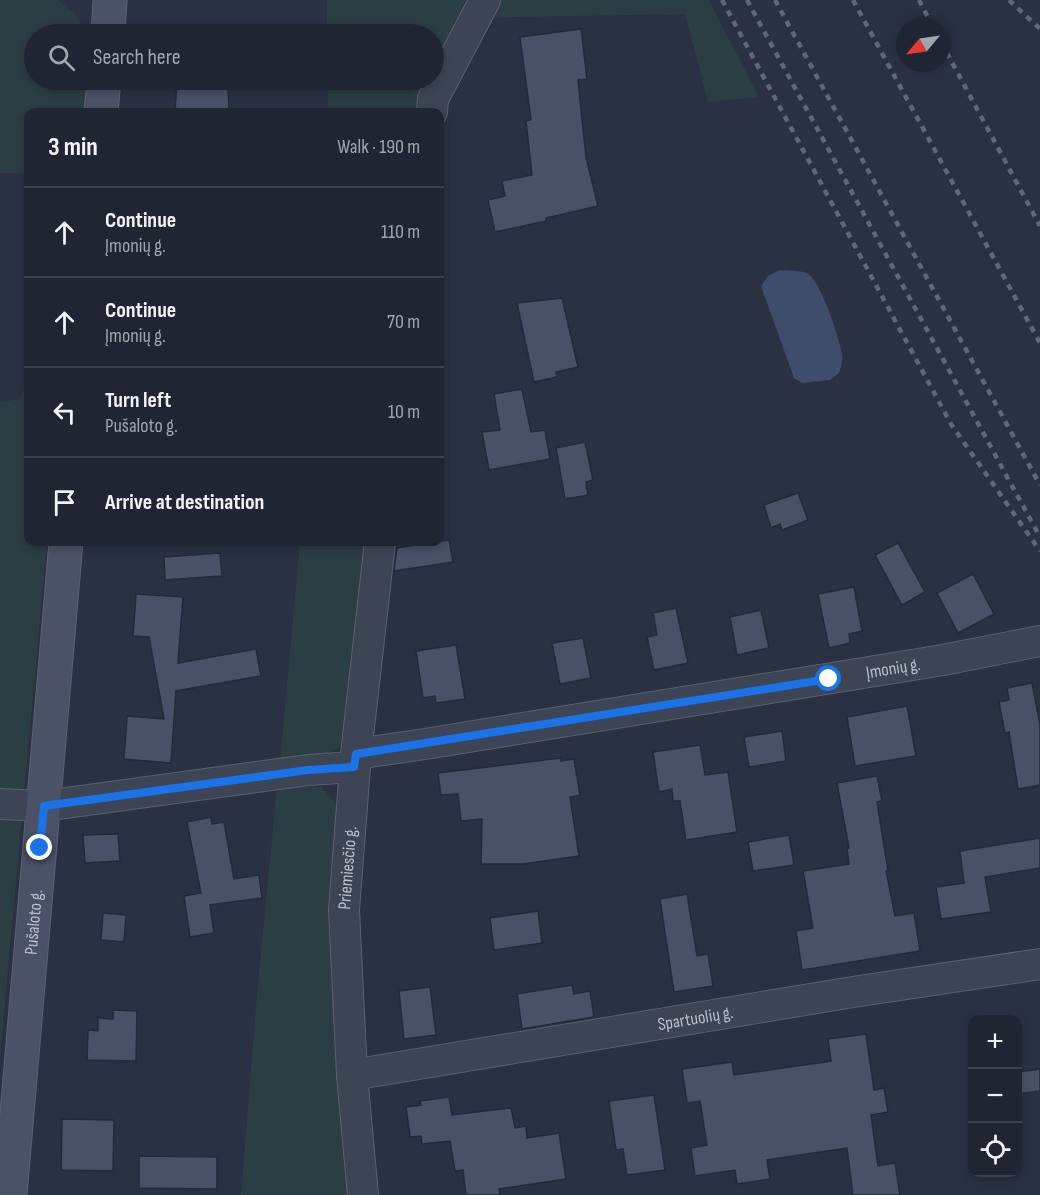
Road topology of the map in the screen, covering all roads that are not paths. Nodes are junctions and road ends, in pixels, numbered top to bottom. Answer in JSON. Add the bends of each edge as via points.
{"nodes":[{"id":1,"x":110,"y":0,"type":"edge"},
{"id":2,"x":485,"y":0,"type":"edge"},
{"id":3,"x":109,"y":24,"type":"edge"},
{"id":4,"x":444,"y":78,"type":"edge"},
{"id":5,"x":103,"y":90,"type":"edge"},
{"id":6,"x":438,"y":90,"type":"edge"},
{"id":7,"x":101,"y":108,"type":"edge"},
{"id":8,"x":432,"y":108,"type":"edge"},
{"id":9,"x":66,"y":546,"type":"edge"},
{"id":10,"x":380,"y":546,"type":"edge"},
{"id":11,"x":1040,"y":641,"type":"edge"},
{"id":12,"x":355,"y":761,"type":"junction"},
{"id":13,"x":0,"y":804,"type":"edge"},
{"id":14,"x":44,"y":806,"type":"junction"},
{"id":15,"x":1040,"y":964,"type":"edge"},
{"id":16,"x":352,"y":1075,"type":"junction"},
{"id":17,"x":10,"y":1195,"type":"edge"},
{"id":18,"x":363,"y":1195,"type":"edge"}],
"edges":[{"from":1,"to":3,"type":"main road"},
{"from":2,"to":4,"type":"street"},
{"from":5,"to":7,"type":"main road"},
{"from":6,"to":8,"type":"street"},
{"from":9,"to":14,"type":"main road","name":"Pušaloto g."},
{"from":10,"to":12,"type":"street","name":"Priemiesčio g."},
{"from":11,"to":12,"type":"street","name":"Įmonių g.","via":[[425,744]]},
{"from":12,"to":14,"type":"street","name":"Įmonių g."},
{"from":12,"to":16,"type":"street","name":"Priemiesčio g.","via":[[344,910]]},
{"from":13,"to":14,"type":"street","name":"Įmonių g."},
{"from":14,"to":17,"type":"main road","name":"Pušaloto g."},
{"from":15,"to":16,"type":"street","name":"Spartuolių g."},
{"from":16,"to":18,"type":"street","name":"Priemiesčio g."}]}
